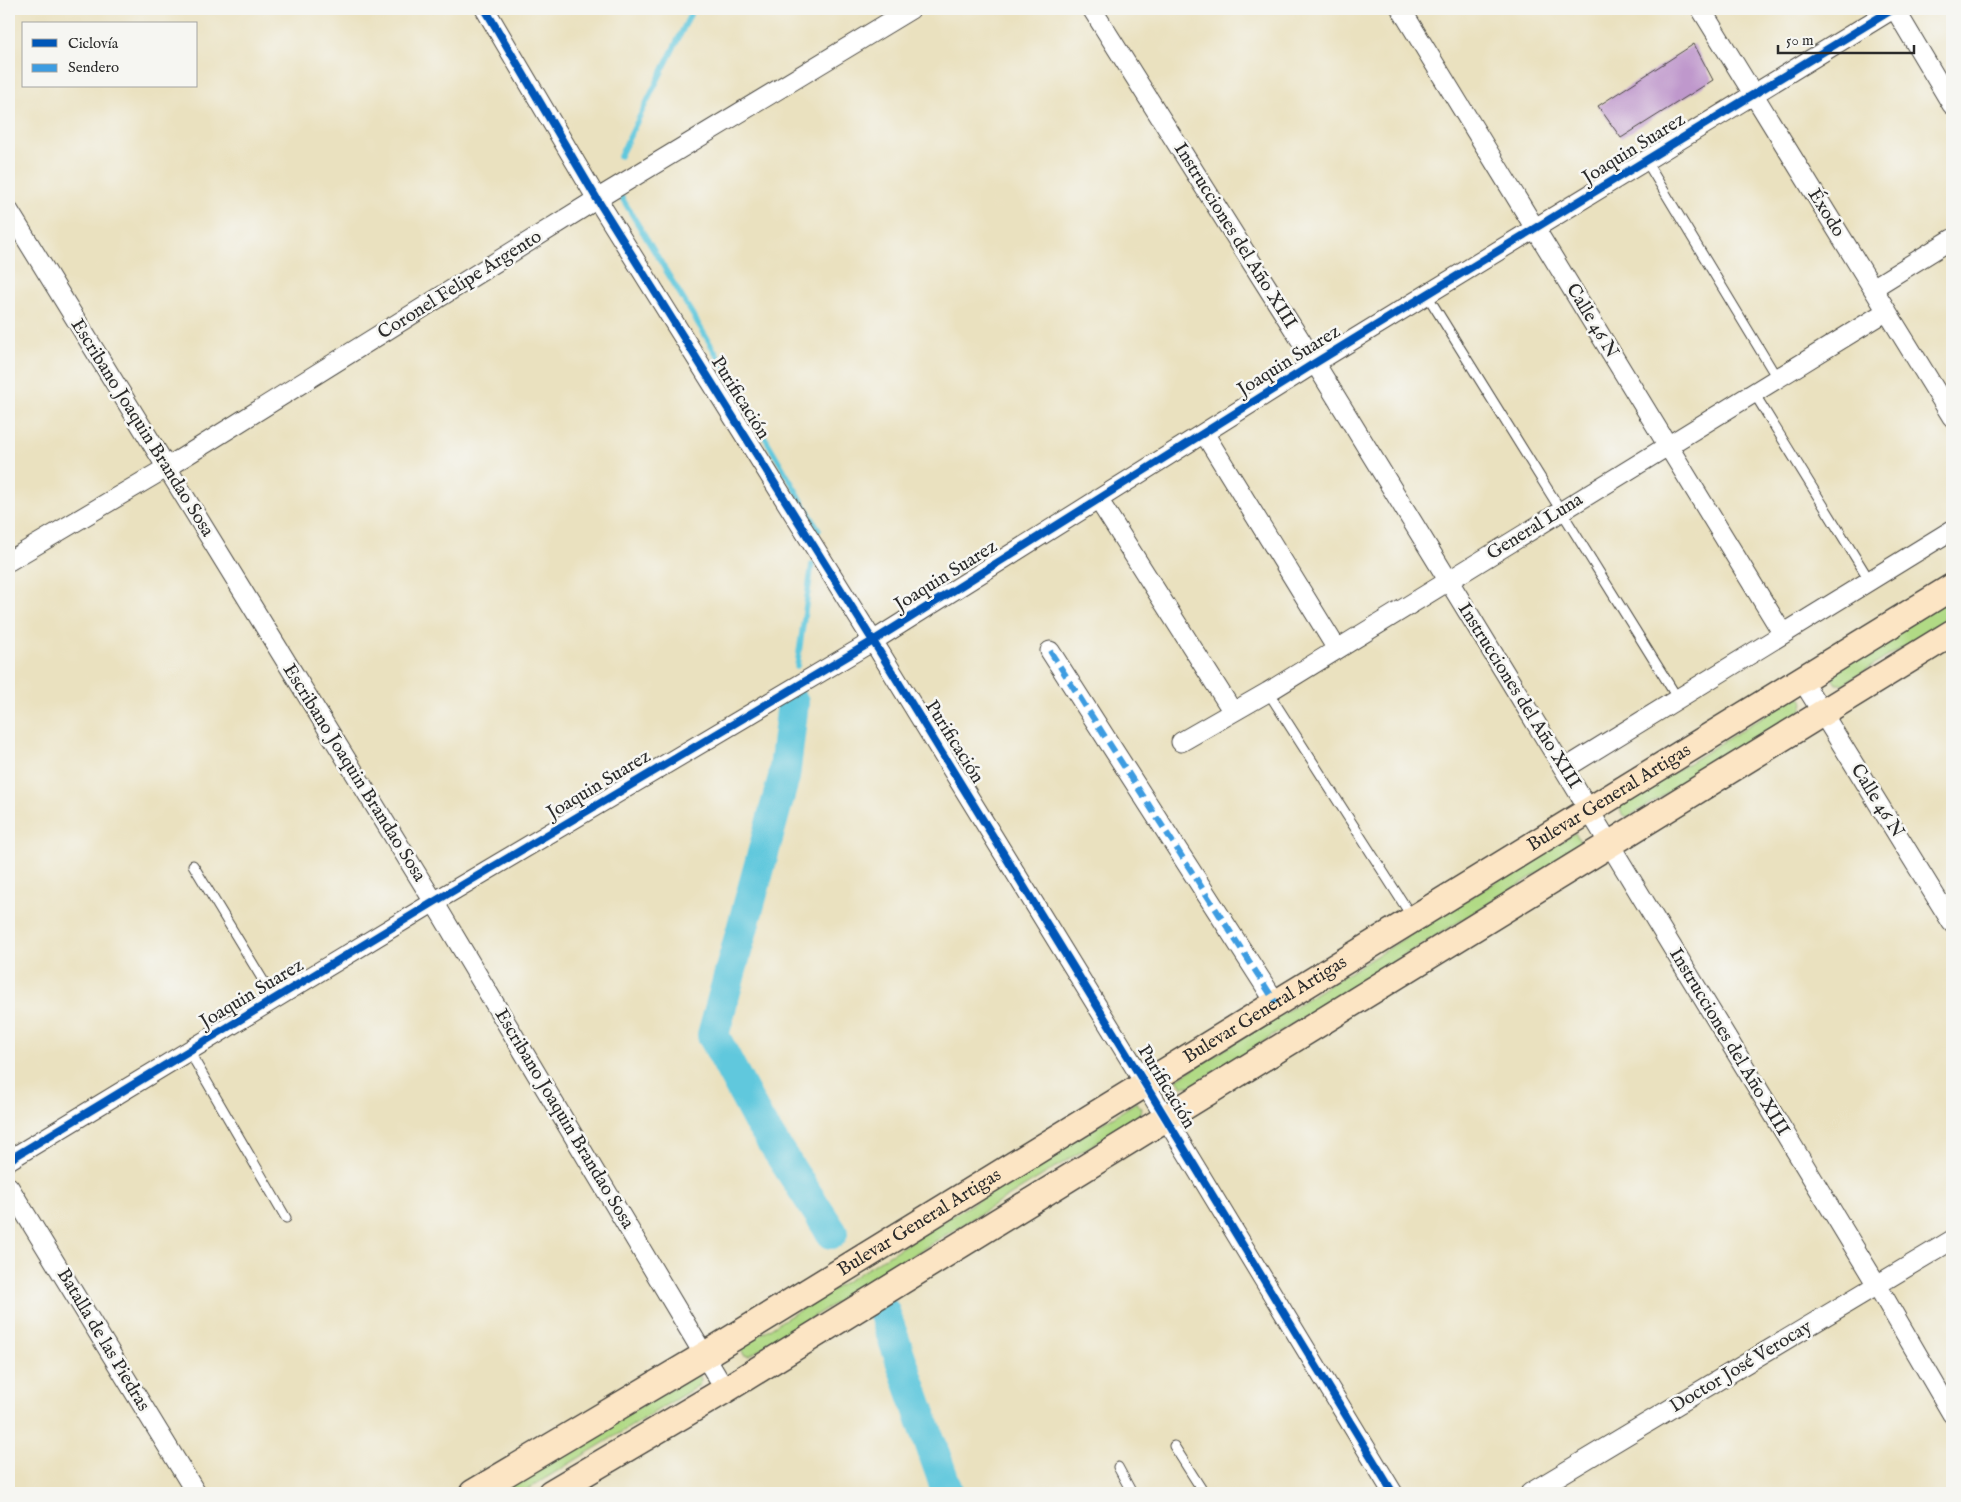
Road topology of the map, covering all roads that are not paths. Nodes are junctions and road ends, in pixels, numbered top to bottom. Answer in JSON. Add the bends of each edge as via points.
{"nodes":[{"id":1,"x":485,"y":9,"type":"edge"},
{"id":2,"x":911,"y":9,"type":"edge"},
{"id":3,"x":1092,"y":9,"type":"edge"},
{"id":4,"x":1401,"y":9,"type":"edge"},
{"id":5,"x":1701,"y":9,"type":"edge"},
{"id":6,"x":1894,"y":9,"type":"edge"},
{"id":7,"x":1754,"y":95,"type":"junction"},
{"id":8,"x":1952,"y":105,"type":"edge"},
{"id":9,"x":1646,"y":161,"type":"junction"},
{"id":10,"x":597,"y":199,"type":"junction"},
{"id":11,"x":9,"y":211,"type":"edge"},
{"id":12,"x":1536,"y":228,"type":"junction"},
{"id":13,"x":1952,"y":239,"type":"edge"},
{"id":14,"x":1873,"y":288,"type":"junction"},
{"id":15,"x":1427,"y":295,"type":"junction"},
{"id":16,"x":1887,"y":311,"type":"junction"},
{"id":17,"x":1315,"y":364,"type":"junction"},
{"id":18,"x":1777,"y":378,"type":"junction"},
{"id":19,"x":1754,"y":392,"type":"junction"},
{"id":20,"x":1952,"y":417,"type":"edge"},
{"id":21,"x":1204,"y":433,"type":"junction"},
{"id":22,"x":1667,"y":446,"type":"junction"},
{"id":23,"x":166,"y":468,"type":"junction"},
{"id":24,"x":1098,"y":500,"type":"junction"},
{"id":25,"x":1561,"y":511,"type":"junction"},
{"id":26,"x":1952,"y":530,"type":"edge"},
{"id":27,"x":9,"y":561,"type":"edge"},
{"id":28,"x":1448,"y":581,"type":"junction"},
{"id":29,"x":1870,"y":581,"type":"junction"},
{"id":30,"x":1952,"y":587,"type":"edge"},
{"id":31,"x":1952,"y":633,"type":"edge"},
{"id":32,"x":1783,"y":634,"type":"junction"},
{"id":33,"x":873,"y":641,"type":"junction"},
{"id":34,"x":1337,"y":649,"type":"junction"},
{"id":35,"x":1050,"y":651,"type":"dead end"},
{"id":36,"x":1802,"y":680,"type":"junction"},
{"id":37,"x":1268,"y":692,"type":"junction"},
{"id":38,"x":1678,"y":699,"type":"junction"},
{"id":39,"x":1233,"y":712,"type":"junction"},
{"id":40,"x":1823,"y":713,"type":"junction"},
{"id":41,"x":1182,"y":742,"type":"dead end"},
{"id":42,"x":1564,"y":769,"type":"junction"},
{"id":43,"x":1589,"y":810,"type":"junction"},
{"id":44,"x":1609,"y":845,"type":"junction"},
{"id":45,"x":193,"y":865,"type":"dead end"},
{"id":46,"x":434,"y":902,"type":"junction"},
{"id":47,"x":1413,"y":919,"type":"junction"},
{"id":48,"x":1952,"y":922,"type":"edge"},
{"id":49,"x":275,"y":1000,"type":"junction"},
{"id":50,"x":1276,"y":1003,"type":"junction"},
{"id":51,"x":189,"y":1051,"type":"junction"},
{"id":52,"x":1145,"y":1084,"type":"junction"},
{"id":53,"x":1165,"y":1118,"type":"junction"},
{"id":54,"x":9,"y":1160,"type":"edge"},
{"id":55,"x":9,"y":1187,"type":"edge"},
{"id":56,"x":286,"y":1218,"type":"dead end"},
{"id":57,"x":1952,"y":1240,"type":"edge"},
{"id":58,"x":1877,"y":1285,"type":"junction"},
{"id":59,"x":704,"y":1355,"type":"junction"},
{"id":60,"x":725,"y":1390,"type":"junction"},
{"id":61,"x":1952,"y":1414,"type":"edge"},
{"id":62,"x":1174,"y":1446,"type":"dead end"},
{"id":63,"x":1118,"y":1467,"type":"dead end"},
{"id":64,"x":1555,"y":1487,"type":"edge"},
{"id":65,"x":196,"y":1493,"type":"edge"},
{"id":66,"x":473,"y":1493,"type":"edge"},
{"id":67,"x":551,"y":1493,"type":"edge"},
{"id":68,"x":1132,"y":1493,"type":"edge"},
{"id":69,"x":1204,"y":1493,"type":"edge"},
{"id":70,"x":1393,"y":1493,"type":"edge"},
{"id":71,"x":1530,"y":1493,"type":"edge"}],
"edges":[{"from":1,"to":10,"type":"street","name":"Purificación"},
{"from":2,"to":10,"type":"street","name":"Coronel Felipe Argento"},
{"from":3,"to":17,"type":"street","name":"Instrucciones del Año XIII"},
{"from":4,"to":12,"type":"street","name":"Calle 46 N"},
{"from":5,"to":7,"type":"street","name":"Éxodo"},
{"from":6,"to":7,"type":"street","name":"Joaquin Suarez"},
{"from":6,"to":8,"type":"street"},
{"from":7,"to":9,"type":"street","name":"Joaquin Suarez"},
{"from":7,"to":14,"type":"street","name":"Éxodo"},
{"from":9,"to":12,"type":"street","name":"Joaquin Suarez"},
{"from":9,"to":18,"type":"lane"},
{"from":10,"to":23,"type":"street","name":"Coronel Felipe Argento"},
{"from":10,"to":33,"type":"street","name":"Purificación"},
{"from":11,"to":23,"type":"street","name":"Escribano Joaquin Brandao Sosa"},
{"from":12,"to":15,"type":"street","name":"Joaquin Suarez"},
{"from":12,"to":22,"type":"street","name":"Calle 46 N"},
{"from":13,"to":14,"type":"street"},
{"from":14,"to":16,"type":"street","name":"Éxodo"},
{"from":15,"to":17,"type":"street","name":"Joaquin Suarez"},
{"from":15,"to":25,"type":"lane"},
{"from":16,"to":18,"type":"street","name":"General Luna"},
{"from":16,"to":20,"type":"street","name":"Éxodo"},
{"from":17,"to":21,"type":"street","name":"Joaquin Suarez"},
{"from":17,"to":28,"type":"street","name":"Instrucciones del Año XIII"},
{"from":18,"to":19,"type":"street","name":"General Luna"},
{"from":19,"to":22,"type":"street","name":"General Luna"},
{"from":19,"to":29,"type":"lane"},
{"from":21,"to":24,"type":"street","name":"Joaquin Suarez"},
{"from":21,"to":34,"type":"street"},
{"from":22,"to":25,"type":"street","name":"General Luna"},
{"from":22,"to":32,"type":"street","name":"Calle 46 N"},
{"from":23,"to":27,"type":"street","name":"Coronel Felipe Argento"},
{"from":23,"to":46,"type":"street","name":"Escribano Joaquin Brandao Sosa"},
{"from":24,"to":33,"type":"street","name":"Joaquin Suarez"},
{"from":24,"to":39,"type":"street"},
{"from":25,"to":28,"type":"street","name":"General Luna"},
{"from":25,"to":38,"type":"lane"},
{"from":26,"to":29,"type":"street"},
{"from":28,"to":34,"type":"street","name":"General Luna"},
{"from":28,"to":42,"type":"street","name":"Instrucciones del Año XIII"},
{"from":29,"to":32,"type":"street"},
{"from":30,"to":36,"type":"street","name":"Bulevar General Artigas"},
{"from":31,"to":40,"type":"street","name":"Bulevar General Artigas"},
{"from":32,"to":38,"type":"street"},
{"from":33,"to":46,"type":"street","name":"Joaquin Suarez"},
{"from":33,"to":52,"type":"street","name":"Purificación"},
{"from":34,"to":37,"type":"street","name":"General Luna"},
{"from":35,"to":50,"type":"street"},
{"from":36,"to":40,"type":"street","name":"Calle 46 N"},
{"from":36,"to":43,"type":"street","name":"Bulevar General Artigas"},
{"from":37,"to":39,"type":"street","name":"General Luna"},
{"from":37,"to":47,"type":"lane"},
{"from":38,"to":42,"type":"street"},
{"from":39,"to":41,"type":"street","name":"General Luna"},
{"from":40,"to":44,"type":"street","name":"Bulevar General Artigas"},
{"from":40,"to":48,"type":"street","name":"Calle 46 N"},
{"from":42,"to":43,"type":"street","name":"Instrucciones del Año XIII"},
{"from":43,"to":44,"type":"street","name":"Instrucciones del Año XIII"},
{"from":43,"to":47,"type":"street","name":"Bulevar General Artigas"},
{"from":44,"to":53,"type":"street","name":"Bulevar General Artigas"},
{"from":44,"to":58,"type":"street","name":"Instrucciones del Año XIII"},
{"from":45,"to":49,"type":"lane"},
{"from":46,"to":49,"type":"street","name":"Joaquin Suarez"},
{"from":46,"to":59,"type":"street","name":"Escribano Joaquin Brandao Sosa"},
{"from":47,"to":50,"type":"street","name":"Bulevar General Artigas"},
{"from":49,"to":51,"type":"street","name":"Joaquin Suarez"},
{"from":50,"to":52,"type":"street","name":"Bulevar General Artigas"},
{"from":51,"to":54,"type":"street","name":"Joaquin Suarez"},
{"from":51,"to":56,"type":"lane"},
{"from":52,"to":53,"type":"street","name":"Purificación"},
{"from":52,"to":59,"type":"street","name":"Bulevar General Artigas"},
{"from":53,"to":60,"type":"street","name":"Bulevar General Artigas"},
{"from":53,"to":70,"type":"street","name":"Purificación"},
{"from":55,"to":65,"type":"street","name":"Batalla de las Piedras"},
{"from":57,"to":58,"type":"street","name":"Doctor José Verocay"},
{"from":58,"to":61,"type":"street","name":"Instrucciones del Año XIII"},
{"from":58,"to":64,"type":"street","name":"Doctor José Verocay"},
{"from":59,"to":60,"type":"street","name":"Escribano Joaquin Brandao Sosa"},
{"from":59,"to":66,"type":"street","name":"Bulevar General Artigas"},
{"from":60,"to":67,"type":"street","name":"Bulevar General Artigas"},
{"from":62,"to":69,"type":"lane"},
{"from":63,"to":68,"type":"lane"},
{"from":64,"to":71,"type":"street","name":"Doctor José Verocay"}]}
